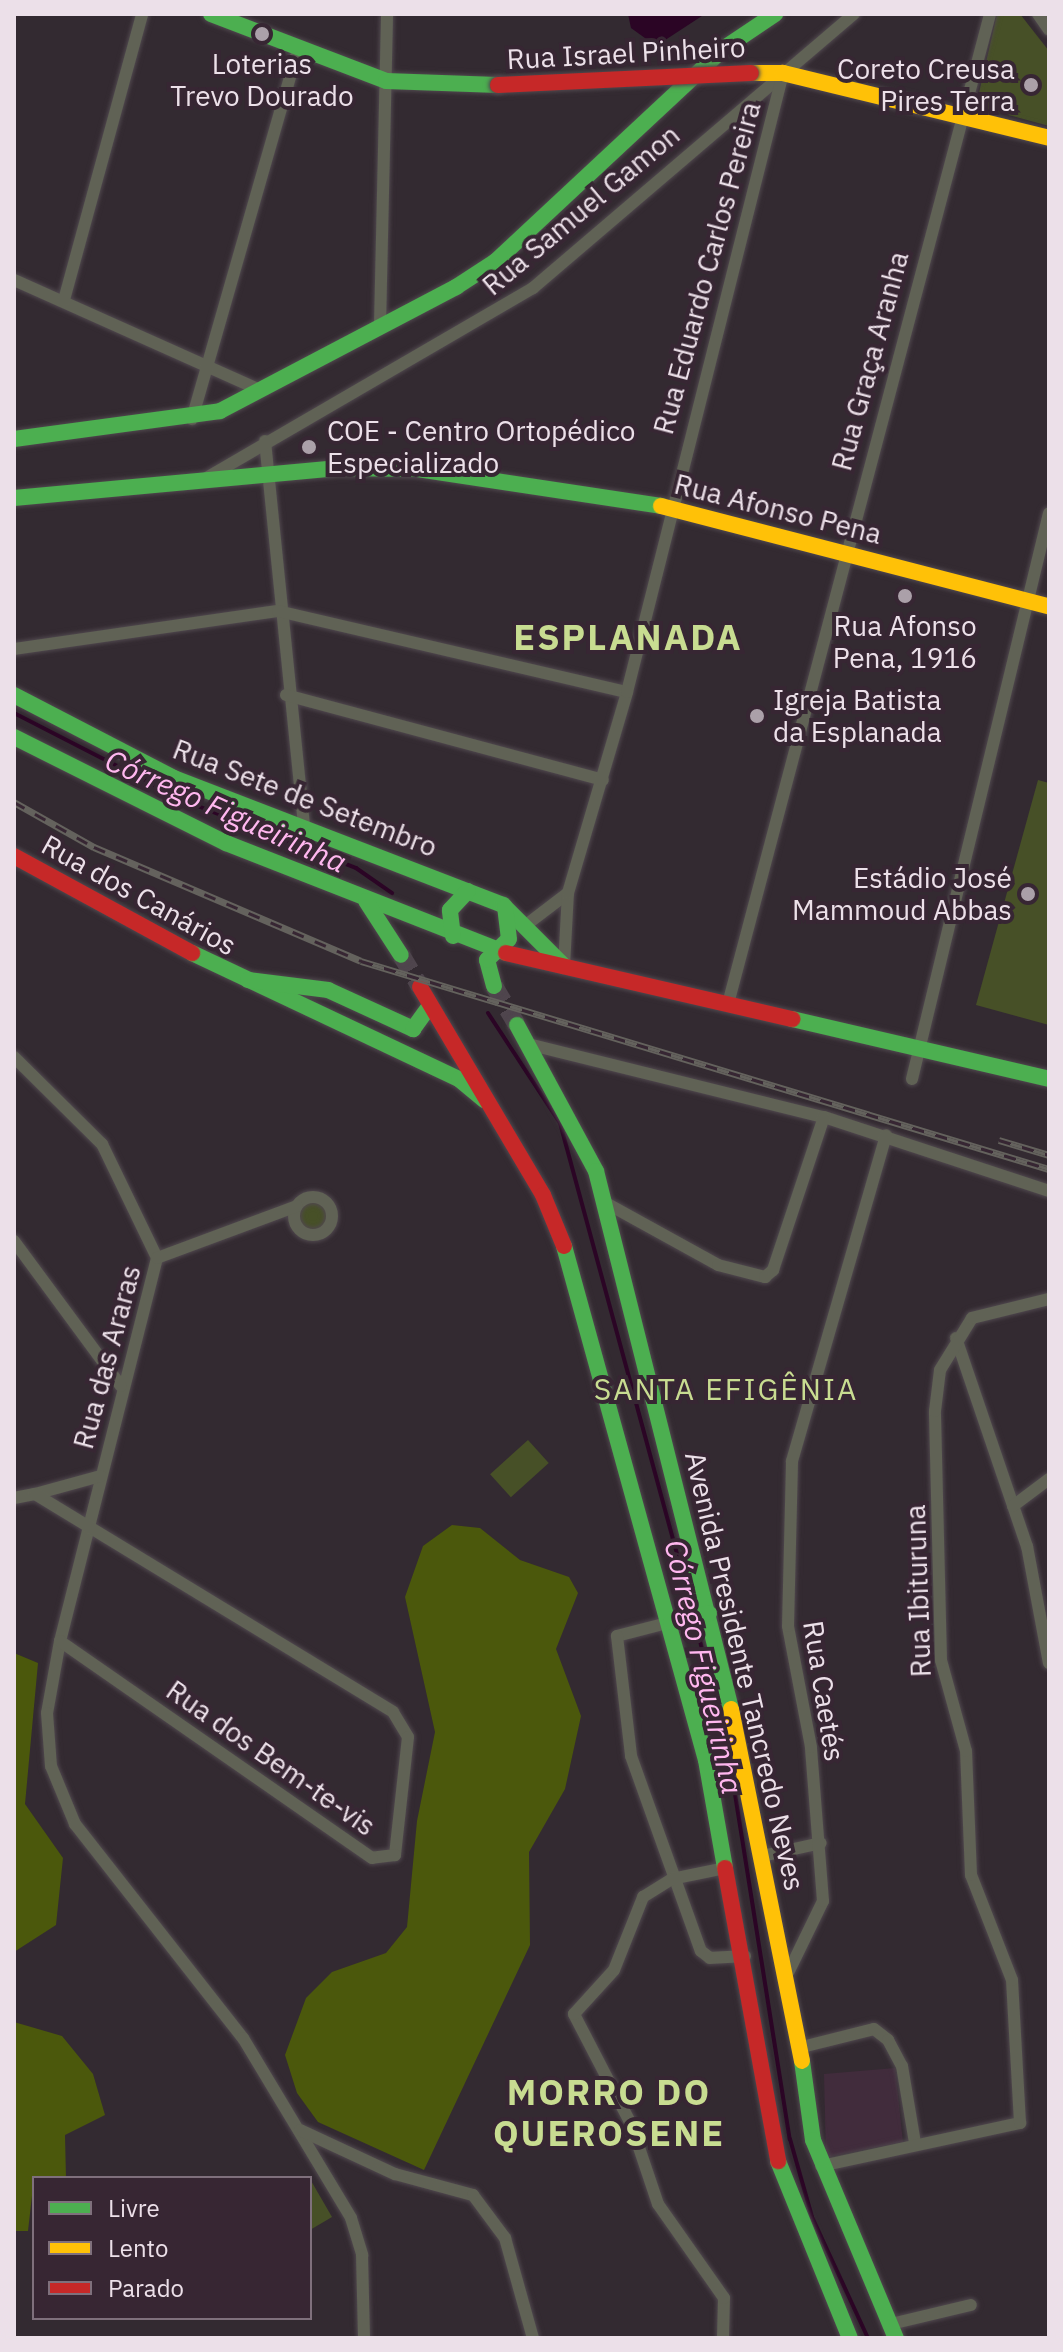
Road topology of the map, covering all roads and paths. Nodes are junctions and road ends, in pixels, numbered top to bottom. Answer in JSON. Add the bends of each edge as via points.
{"nodes":[{"id":1,"x":142,"y":14,"type":"edge"},
{"id":2,"x":211,"y":14,"type":"edge"},
{"id":3,"x":387,"y":14,"type":"edge"},
{"id":4,"x":775,"y":14,"type":"edge"},
{"id":5,"x":854,"y":14,"type":"edge"},
{"id":6,"x":990,"y":14,"type":"edge"},
{"id":7,"x":1038,"y":14,"type":"edge"},
{"id":8,"x":1049,"y":30,"type":"edge"},
{"id":9,"x":298,"y":49,"type":"junction"},
{"id":10,"x":783,"y":73,"type":"junction"},
{"id":11,"x":386,"y":81,"type":"junction"},
{"id":12,"x":961,"y":113,"type":"junction"},
{"id":13,"x":1049,"y":138,"type":"edge"},
{"id":14,"x":14,"y":280,"type":"edge"},
{"id":15,"x":64,"y":300,"type":"junction"},
{"id":16,"x":380,"y":325,"type":"junction"},
{"id":17,"x":207,"y":366,"type":"junction"},
{"id":18,"x":260,"y":390,"type":"junction"},
{"id":19,"x":192,"y":419,"type":"junction"},
{"id":20,"x":14,"y":439,"type":"edge"},
{"id":21,"x":265,"y":441,"type":"junction"},
{"id":22,"x":268,"y":474,"type":"junction"},
{"id":23,"x":193,"y":486,"type":"junction"},
{"id":24,"x":14,"y":498,"type":"edge"},
{"id":25,"x":669,"y":507,"type":"junction"},
{"id":26,"x":1049,"y":513,"type":"edge"},
{"id":27,"x":843,"y":551,"type":"junction"},
{"id":28,"x":1025,"y":600,"type":"junction"},
{"id":29,"x":1049,"y":606,"type":"edge"},
{"id":30,"x":278,"y":611,"type":"junction"},
{"id":31,"x":14,"y":649,"type":"edge"},
{"id":32,"x":627,"y":692,"type":"junction"},
{"id":33,"x":14,"y":695,"type":"edge"},
{"id":34,"x":286,"y":695,"type":"junction"},
{"id":35,"x":14,"y":737,"type":"edge"},
{"id":36,"x":603,"y":780,"type":"junction"},
{"id":37,"x":172,"y":781,"type":"junction"},
{"id":38,"x":162,"y":807,"type":"junction"},
{"id":39,"x":304,"y":825,"type":"junction"},
{"id":40,"x":14,"y":856,"type":"edge"},
{"id":41,"x":468,"y":891,"type":"junction"},
{"id":42,"x":568,"y":893,"type":"junction"},
{"id":43,"x":366,"y":901,"type":"junction"},
{"id":44,"x":503,"y":905,"type":"junction"},
{"id":45,"x":526,"y":925,"type":"junction"},
{"id":46,"x":453,"y":936,"type":"junction"},
{"id":47,"x":493,"y":950,"type":"junction"},
{"id":48,"x":401,"y":955,"type":"tunnel mouth"},
{"id":49,"x":564,"y":966,"type":"junction"},
{"id":50,"x":239,"y":979,"type":"junction"},
{"id":51,"x":494,"y":986,"type":"tunnel mouth"},
{"id":52,"x":420,"y":987,"type":"tunnel mouth"},
{"id":53,"x":729,"y":1000,"type":"junction"},
{"id":54,"x":430,"y":1006,"type":"junction"},
{"id":55,"x":517,"y":1025,"type":"tunnel mouth"},
{"id":56,"x":528,"y":1044,"type":"junction"},
{"id":57,"x":921,"y":1045,"type":"junction"},
{"id":58,"x":14,"y":1057,"type":"edge"},
{"id":59,"x":912,"y":1079,"type":"dead end"},
{"id":60,"x":1049,"y":1079,"type":"edge"},
{"id":61,"x":490,"y":1105,"type":"junction"},
{"id":62,"x":824,"y":1117,"type":"junction"},
{"id":63,"x":886,"y":1135,"type":"junction"},
{"id":64,"x":1049,"y":1191,"type":"edge"},
{"id":65,"x":604,"y":1202,"type":"junction"},
{"id":66,"x":297,"y":1206,"type":"dead end"},
{"id":67,"x":14,"y":1241,"type":"edge"},
{"id":68,"x":157,"y":1258,"type":"junction"},
{"id":69,"x":1049,"y":1299,"type":"edge"},
{"id":70,"x":956,"y":1338,"type":"junction"},
{"id":71,"x":121,"y":1386,"type":"junction"},
{"id":72,"x":101,"y":1476,"type":"junction"},
{"id":73,"x":1049,"y":1479,"type":"edge"},
{"id":74,"x":35,"y":1494,"type":"junction"},
{"id":75,"x":14,"y":1498,"type":"edge"},
{"id":76,"x":1013,"y":1506,"type":"junction"},
{"id":77,"x":89,"y":1527,"type":"junction"},
{"id":78,"x":709,"y":1613,"type":"junction"},
{"id":79,"x":671,"y":1622,"type":"junction"},
{"id":80,"x":60,"y":1641,"type":"junction"},
{"id":81,"x":1049,"y":1663,"type":"edge"},
{"id":82,"x":821,"y":1843,"type":"junction"},
{"id":83,"x":762,"y":1856,"type":"junction"},
{"id":84,"x":725,"y":1868,"type":"junction"},
{"id":85,"x":672,"y":1879,"type":"junction"},
{"id":86,"x":745,"y":1956,"type":"junction"},
{"id":87,"x":789,"y":1971,"type":"junction"},
{"id":88,"x":798,"y":2048,"type":"junction"},
{"id":89,"x":300,"y":2130,"type":"junction"},
{"id":90,"x":915,"y":2143,"type":"junction"},
{"id":91,"x":821,"y":2166,"type":"junction"},
{"id":92,"x":971,"y":2305,"type":"dead end"},
{"id":93,"x":894,"y":2331,"type":"edge"},
{"id":94,"x":364,"y":2338,"type":"edge"},
{"id":95,"x":533,"y":2338,"type":"edge"},
{"id":96,"x":723,"y":2338,"type":"edge"},
{"id":97,"x":850,"y":2338,"type":"edge"}],
"edges":[{"from":1,"to":15,"type":"street"},
{"from":2,"to":9,"type":"main road","name":"Rua Israel Pinheiro"},
{"from":3,"to":11,"type":"street"},
{"from":4,"to":16,"type":"main road","via":[[702,67],[496,261]]},
{"from":5,"to":10,"type":"street","name":"Rua Samuel Gamon"},
{"from":6,"to":12,"type":"street","name":"Rua Graça Aranha"},
{"from":7,"to":8,"type":"street"},
{"from":9,"to":11,"type":"main road","name":"Rua Israel Pinheiro"},
{"from":9,"to":17,"type":"street"},
{"from":10,"to":11,"type":"main road","name":"Rua Israel Pinheiro","bridge":true,"via":[[498,85]]},
{"from":10,"to":12,"type":"main road","name":"Rua Israel Pinheiro"},
{"from":10,"to":21,"type":"street","name":"Rua Samuel Gamon","via":[[533,288]]},
{"from":10,"to":25,"type":"street","name":"Rua Eduardo Carlos Pereira"},
{"from":11,"to":16,"type":"street"},
{"from":12,"to":13,"type":"main road","name":"Rua Israel Pinheiro"},
{"from":12,"to":27,"type":"street","name":"Rua Graça Aranha"},
{"from":14,"to":15,"type":"street"},
{"from":15,"to":17,"type":"street"},
{"from":16,"to":18,"type":"main road"},
{"from":17,"to":18,"type":"street"},
{"from":17,"to":19,"type":"street"},
{"from":18,"to":19,"type":"main road"},
{"from":19,"to":20,"type":"main road"},
{"from":21,"to":22,"type":"street"},
{"from":21,"to":23,"type":"street","name":"Rua Samuel Gamon"},
{"from":22,"to":23,"type":"main road","name":"Rua Afonso Pena"},
{"from":22,"to":25,"type":"main road","name":"Rua Afonso Pena","via":[[417,469]]},
{"from":22,"to":30,"type":"street"},
{"from":23,"to":24,"type":"main road","name":"Rua Afonso Pena"},
{"from":25,"to":27,"type":"main road","name":"Rua Afonso Pena"},
{"from":25,"to":32,"type":"street","name":"Rua Eduardo Carlos Pereira"},
{"from":26,"to":28,"type":"street"},
{"from":27,"to":28,"type":"main road","name":"Rua Afonso Pena"},
{"from":27,"to":53,"type":"street","name":"Rua Graça Aranha"},
{"from":28,"to":29,"type":"main road","name":"Rua Afonso Pena"},
{"from":28,"to":57,"type":"street"},
{"from":30,"to":31,"type":"street"},
{"from":30,"to":32,"type":"street"},
{"from":30,"to":34,"type":"street"},
{"from":32,"to":36,"type":"street","name":"Rua Eduardo Carlos Pereira"},
{"from":33,"to":37,"type":"main road","name":"Rua Sete de Setembro"},
{"from":34,"to":36,"type":"street"},
{"from":34,"to":39,"type":"street"},
{"from":35,"to":38,"type":"main road"},
{"from":36,"to":42,"type":"street","name":"Rua Eduardo Carlos Pereira"},
{"from":37,"to":38,"type":"main road"},
{"from":37,"to":39,"type":"main road","name":"Rua Sete de Setembro"},
{"from":38,"to":43,"type":"main road"},
{"from":39,"to":41,"type":"main road","name":"Rua Sete de Setembro"},
{"from":40,"to":50,"type":"main road","name":"Rua dos Canários"},
{"from":41,"to":44,"type":"main road","name":"Rua Sete de Setembro"},
{"from":41,"to":46,"type":"main road","via":[[450,910]]},
{"from":42,"to":45,"type":"street"},
{"from":42,"to":49,"type":"street","name":"Rua Eduardo Carlos Pereira"},
{"from":43,"to":46,"type":"main road"},
{"from":43,"to":48,"type":"main road"},
{"from":44,"to":45,"type":"main road","name":"Rua Sete de Setembro"},
{"from":44,"to":47,"type":"main road","via":[[512,928]]},
{"from":45,"to":49,"type":"main road","name":"Rua Sete de Setembro"},
{"from":46,"to":47,"type":"main road"},
{"from":47,"to":49,"type":"main road"},
{"from":47,"to":51,"type":"main road","via":[[486,966]]},
{"from":49,"to":53,"type":"main road"},
{"from":50,"to":54,"type":"main road","via":[[328,990],[413,1029]]},
{"from":50,"to":61,"type":"main road","name":"Rua dos Canários","via":[[438,1069]]},
{"from":52,"to":54,"type":"main road","name":"Avenida Presidente Tancredo Neves"},
{"from":53,"to":57,"type":"main road"},
{"from":54,"to":61,"type":"main road","name":"Avenida Presidente Tancredo Neves"},
{"from":55,"to":56,"type":"main road","name":"Avenida Presidente Tancredo Neves"},
{"from":56,"to":62,"type":"street"},
{"from":56,"to":65,"type":"main road","name":"Avenida Presidente Tancredo Neves","via":[[583,1135]]},
{"from":57,"to":59,"type":"street"},
{"from":57,"to":60,"type":"main road"},
{"from":58,"to":68,"type":"street","name":"Rua das Araras","via":[[102,1144]]},
{"from":61,"to":79,"type":"main road","name":"Avenida Presidente Tancredo Neves","via":[[566,1251]]},
{"from":62,"to":63,"type":"street"},
{"from":62,"to":65,"type":"street","via":[[773,1270],[760,1277],[718,1265]]},
{"from":63,"to":64,"type":"street"},
{"from":63,"to":82,"type":"street","name":"Rua Caetés","via":[[792,1461],[788,1626]]},
{"from":65,"to":78,"type":"main road","name":"Avenida Presidente Tancredo Neves"},
{"from":66,"to":68,"type":"street"},
{"from":67,"to":71,"type":"street"},
{"from":68,"to":71,"type":"street","name":"Rua das Araras"},
{"from":69,"to":70,"type":"street","name":"Rua Ibituruna","via":[[981,1312]]},
{"from":70,"to":76,"type":"street"},
{"from":70,"to":90,"type":"street","name":"Rua Ibituruna","via":[[940,1370],[935,1411],[941,1660],[966,1751],[971,1875],[1012,1980],[1021,2084],[1017,2127]]},
{"from":71,"to":72,"type":"street","name":"Rua das Araras"},
{"from":72,"to":74,"type":"street"},
{"from":72,"to":77,"type":"street","name":"Rua das Araras"},
{"from":73,"to":76,"type":"street"},
{"from":74,"to":75,"type":"street"},
{"from":74,"to":77,"type":"street"},
{"from":76,"to":81,"type":"street"},
{"from":77,"to":80,"type":"street","name":"Rua das Araras"},
{"from":77,"to":80,"type":"street","name":"Rua dos Bem-te-vis","via":[[393,1712],[408,1737],[399,1849],[389,1860],[372,1858]]},
{"from":78,"to":79,"type":"main road"},
{"from":78,"to":83,"type":"main road","name":"Avenida Presidente Tancredo Neves"},
{"from":79,"to":84,"type":"main road","name":"Avenida Presidente Tancredo Neves"},
{"from":79,"to":85,"type":"street","via":[[617,1636],[631,1756]]},
{"from":80,"to":89,"type":"street","name":"Rua das Araras","via":[[47,1713],[51,1766],[75,1824],[243,2038]]},
{"from":82,"to":83,"type":"street"},
{"from":82,"to":87,"type":"street","name":"Rua Caetés","via":[[822,1913]]},
{"from":83,"to":87,"type":"main road","name":"Avenida Presidente Tancredo Neves"},
{"from":84,"to":85,"type":"street"},
{"from":84,"to":86,"type":"main road","name":"Avenida Presidente Tancredo Neves"},
{"from":85,"to":86,"type":"street","via":[[704,1955]]},
{"from":85,"to":96,"type":"street","via":[[632,1912],[614,1970],[578,2002],[576,2021],[631,2124],[658,2204],[724,2298]]},
{"from":86,"to":97,"type":"main road","name":"Avenida Presidente Tancredo Neves","via":[[779,2169]]},
{"from":87,"to":88,"type":"main road","name":"Avenida Presidente Tancredo Neves"},
{"from":88,"to":90,"type":"street","via":[[874,2029],[888,2040],[902,2066]]},
{"from":88,"to":91,"type":"main road","name":"Avenida Presidente Tancredo Neves"},
{"from":89,"to":94,"type":"street","name":"Rua das Araras","via":[[357,2234]]},
{"from":89,"to":95,"type":"street","via":[[395,2174],[473,2195],[505,2238]]},
{"from":90,"to":91,"type":"street"},
{"from":91,"to":93,"type":"main road","name":"Avenida Presidente Tancredo Neves"},
{"from":92,"to":93,"type":"street"}]}
